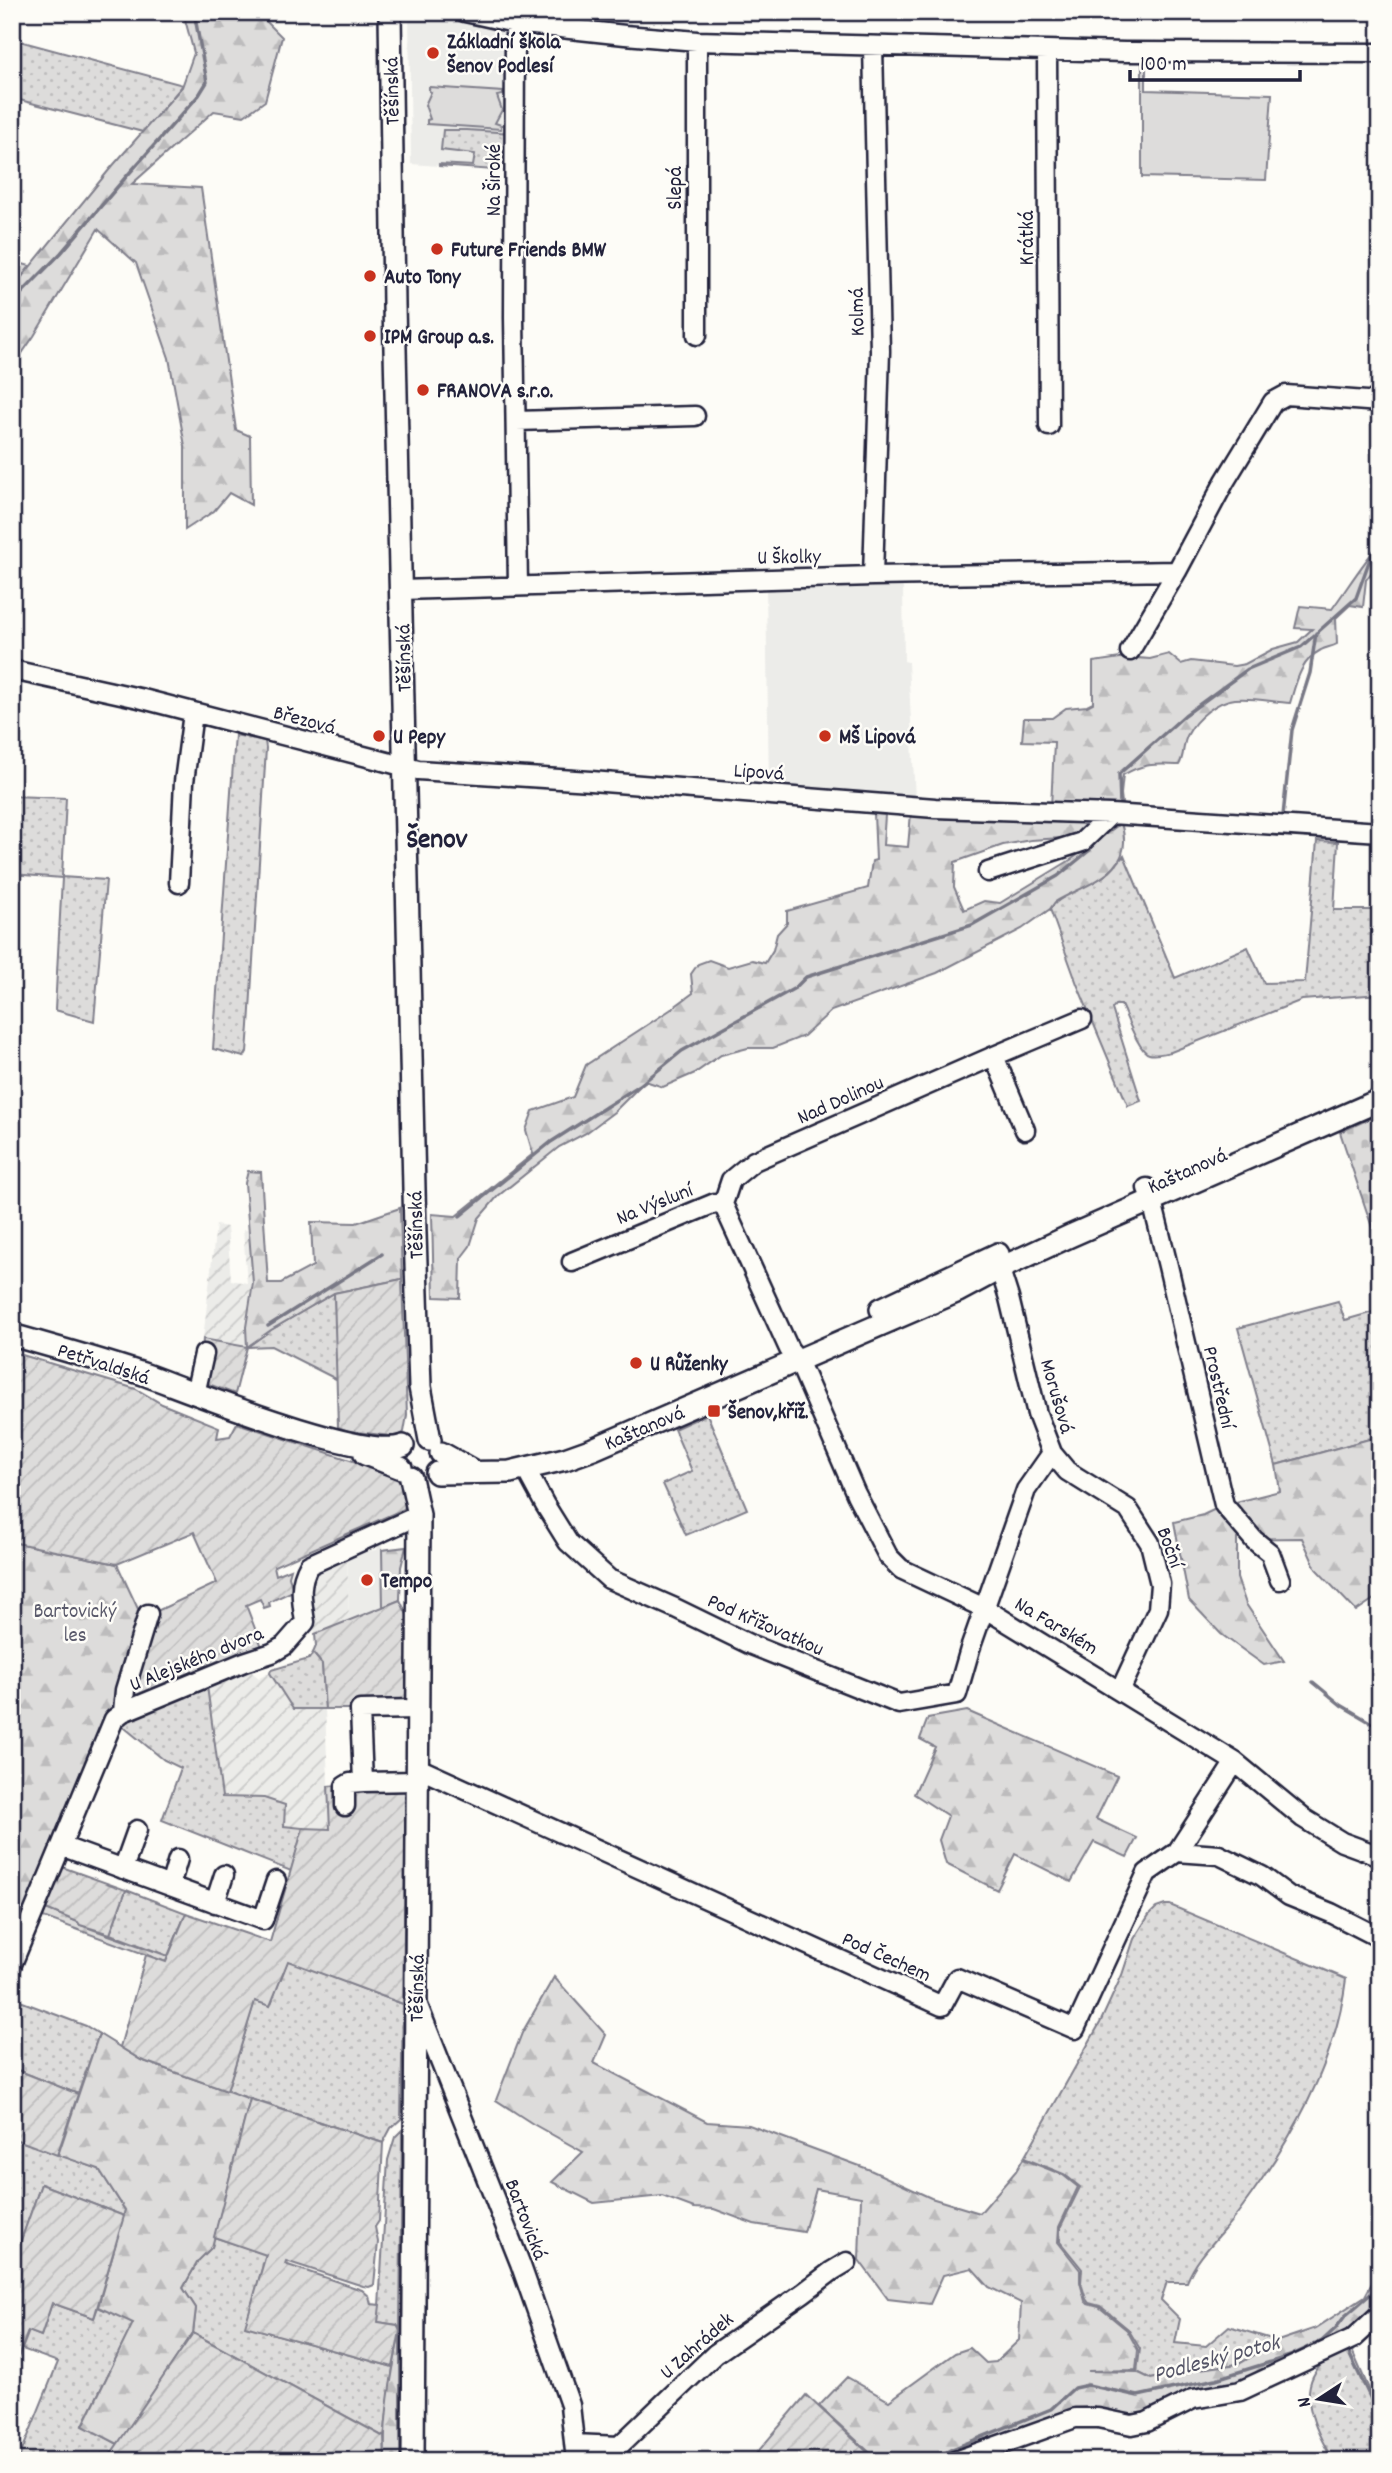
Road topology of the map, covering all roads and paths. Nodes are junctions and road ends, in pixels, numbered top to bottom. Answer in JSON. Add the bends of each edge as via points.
{"nodes":[{"id":1,"x":390,"y":12,"type":"edge"},
{"id":2,"x":465,"y":12,"type":"edge"},
{"id":3,"x":515,"y":23,"type":"junction"},
{"id":4,"x":697,"y":41,"type":"junction"},
{"id":5,"x":873,"y":46,"type":"junction"},
{"id":6,"x":1047,"y":50,"type":"junction"},
{"id":7,"x":1380,"y":52,"type":"edge"},
{"id":8,"x":697,"y":335,"type":"dead end"},
{"id":9,"x":1380,"y":402,"type":"edge"},
{"id":10,"x":695,"y":416,"type":"dead end"},
{"id":11,"x":516,"y":422,"type":"junction"},
{"id":12,"x":1049,"y":426,"type":"dead end"},
{"id":13,"x":1177,"y":571,"type":"junction"},
{"id":14,"x":873,"y":576,"type":"junction"},
{"id":15,"x":518,"y":586,"type":"junction"},
{"id":16,"x":401,"y":590,"type":"junction"},
{"id":17,"x":1130,"y":651,"type":"dead end"},
{"id":18,"x":12,"y":670,"type":"edge"},
{"id":19,"x":192,"y":713,"type":"junction"},
{"id":20,"x":405,"y":768,"type":"junction"},
{"id":21,"x":1111,"y":814,"type":"junction"},
{"id":22,"x":1380,"y":832,"type":"edge"},
{"id":23,"x":988,"y":872,"type":"dead end"},
{"id":24,"x":179,"y":883,"type":"dead end"},
{"id":25,"x":1082,"y":1019,"type":"dead end"},
{"id":26,"x":995,"y":1056,"type":"junction"},
{"id":27,"x":1380,"y":1085,"type":"edge"},
{"id":28,"x":1380,"y":1100,"type":"edge"},
{"id":29,"x":1026,"y":1130,"type":"dead end"},
{"id":30,"x":1149,"y":1194,"type":"junction"},
{"id":31,"x":723,"y":1204,"type":"junction"},
{"id":32,"x":998,"y":1261,"type":"junction"},
{"id":33,"x":572,"y":1262,"type":"dead end"},
{"id":34,"x":12,"y":1335,"type":"edge"},
{"id":35,"x":204,"y":1354,"type":"dead end"},
{"id":36,"x":793,"y":1354,"type":"junction"},
{"id":37,"x":195,"y":1394,"type":"junction"},
{"id":38,"x":1052,"y":1453,"type":"junction"},
{"id":39,"x":420,"y":1460,"type":"junction"},
{"id":40,"x":525,"y":1468,"type":"junction"},
{"id":41,"x":419,"y":1515,"type":"junction"},
{"id":42,"x":1280,"y":1580,"type":"dead end"},
{"id":43,"x":985,"y":1608,"type":"junction"},
{"id":44,"x":148,"y":1614,"type":"dead end"},
{"id":45,"x":1120,"y":1691,"type":"junction"},
{"id":46,"x":418,"y":1709,"type":"junction"},
{"id":47,"x":122,"y":1712,"type":"junction"},
{"id":48,"x":1235,"y":1762,"type":"junction"},
{"id":49,"x":418,"y":1774,"type":"junction"},
{"id":50,"x":363,"y":1782,"type":"junction"},
{"id":51,"x":345,"y":1806,"type":"dead end"},
{"id":52,"x":138,"y":1830,"type":"dead end"},
{"id":53,"x":61,"y":1846,"type":"junction"},
{"id":54,"x":1177,"y":1852,"type":"junction"},
{"id":55,"x":1380,"y":1856,"type":"edge"},
{"id":56,"x":178,"y":1859,"type":"dead end"},
{"id":57,"x":124,"y":1869,"type":"junction"},
{"id":58,"x":224,"y":1875,"type":"dead end"},
{"id":59,"x":276,"y":1881,"type":"dead end"},
{"id":60,"x":170,"y":1886,"type":"junction"},
{"id":61,"x":215,"y":1903,"type":"junction"},
{"id":62,"x":1380,"y":1938,"type":"edge"},
{"id":63,"x":12,"y":1964,"type":"edge"},
{"id":64,"x":416,"y":1999,"type":"junction"},
{"id":65,"x":846,"y":2262,"type":"dead end"},
{"id":66,"x":1380,"y":2314,"type":"edge"},
{"id":67,"x":575,"y":2452,"type":"edge"},
{"id":68,"x":413,"y":2461,"type":"edge"},
{"id":69,"x":956,"y":2461,"type":"edge"}],
"edges":[{"from":1,"to":16,"type":"main road","name":"Těšínská"},
{"from":2,"to":3,"type":"street"},
{"from":3,"to":4,"type":"street"},
{"from":3,"to":11,"type":"street","name":"Na Široké"},
{"from":4,"to":5,"type":"street"},
{"from":4,"to":8,"type":"street","name":"Slepá"},
{"from":5,"to":6,"type":"street"},
{"from":5,"to":14,"type":"street","name":"Kolmá","via":[[880,351]]},
{"from":6,"to":7,"type":"street"},
{"from":6,"to":12,"type":"street","name":"Krátká"},
{"from":9,"to":13,"type":"street","via":[[1286,395],[1273,402]]},
{"from":10,"to":11,"type":"street"},
{"from":11,"to":15,"type":"street","name":"Na Široké"},
{"from":13,"to":14,"type":"street","name":"U Školky"},
{"from":13,"to":17,"type":"street"},
{"from":14,"to":15,"type":"street","name":"U Školky"},
{"from":15,"to":16,"type":"street","name":"U Školky"},
{"from":16,"to":20,"type":"main road","name":"Těšínská"},
{"from":18,"to":19,"type":"street","name":"Březová"},
{"from":19,"to":20,"type":"street","name":"Březová"},
{"from":19,"to":24,"type":"street"},
{"from":20,"to":21,"type":"street","name":"Lipová","via":[[935,808]]},
{"from":20,"to":39,"type":"main road","name":"Těšínská"},
{"from":21,"to":22,"type":"street","name":"Lipová"},
{"from":21,"to":23,"type":"street","via":[[1082,842]]},
{"from":25,"to":26,"type":"street","name":"Nad Dolinou"},
{"from":26,"to":29,"type":"street"},
{"from":26,"to":31,"type":"street","name":"Nad Dolinou","via":[[754,1161],[731,1180]]},
{"from":27,"to":30,"type":"main road","name":"Kaštanová"},
{"from":28,"to":30,"type":"main road","name":"Kaštanová"},
{"from":30,"to":32,"type":"main road","name":"Kaštanová"},
{"from":30,"to":42,"type":"street","name":"Prostřední","via":[[1224,1505],[1270,1553]]},
{"from":31,"to":33,"type":"street","name":"Na Výsluní","via":[[715,1203]]},
{"from":31,"to":36,"type":"street","name":"Na Výsluní"},
{"from":32,"to":36,"type":"main road","name":"Kaštanová","via":[[958,1291]]},
{"from":32,"to":38,"type":"street","name":"Morušová","via":[[1037,1414]]},
{"from":34,"to":37,"type":"main road","name":"Petřvaldská"},
{"from":35,"to":37,"type":"street"},
{"from":36,"to":40,"type":"main road","name":"Kaštanová","via":[[593,1449]]},
{"from":36,"to":43,"type":"street","name":"Na Farském","via":[[888,1556],[901,1569]]},
{"from":37,"to":39,"type":"main road","name":"Petřvaldská","via":[[345,1443]]},
{"from":38,"to":43,"type":"street","name":"Morušová","via":[[1026,1490]]},
{"from":38,"to":45,"type":"street","name":"Boční","via":[[1067,1471],[1128,1509],[1150,1543],[1160,1584],[1158,1609]]},
{"from":39,"to":40,"type":"main road","name":"Kaštanová","via":[[477,1473]]},
{"from":39,"to":41,"type":"main road","name":"Těšínská"},
{"from":40,"to":43,"type":"street","name":"Pod Křižovatkou","via":[[568,1542],[609,1579],[749,1644],[899,1703],[957,1694]]},
{"from":41,"to":46,"type":"main road","name":"Těšínská"},
{"from":41,"to":47,"type":"street","name":"U Alejského dvora","via":[[309,1565],[301,1594],[305,1622],[284,1646]]},
{"from":43,"to":45,"type":"street","name":"Na Farském"},
{"from":44,"to":47,"type":"street","name":"U Alejského dvora"},
{"from":45,"to":48,"type":"street","name":"Na Farském"},
{"from":46,"to":49,"type":"main road","name":"Těšínská"},
{"from":46,"to":50,"type":"street","via":[[360,1710]]},
{"from":47,"to":53,"type":"street","name":"U Alejského dvora","via":[[107,1734]]},
{"from":48,"to":54,"type":"street","name":"Pod Čechem"},
{"from":48,"to":55,"type":"street","name":"Na Farském","via":[[1303,1818],[1342,1842]]},
{"from":49,"to":50,"type":"street"},
{"from":49,"to":54,"type":"street","name":"Pod Čechem","via":[[942,2006],[957,1978],[1075,2029],[1147,1873]]},
{"from":49,"to":64,"type":"main road","name":"Těšínská"},
{"from":50,"to":51,"type":"street","via":[[345,1786]]},
{"from":52,"to":57,"type":"street"},
{"from":53,"to":57,"type":"street"},
{"from":53,"to":63,"type":"street","name":"U Alejského dvora"},
{"from":54,"to":62,"type":"street","via":[[1219,1855],[1262,1876],[1289,1896]]},
{"from":56,"to":60,"type":"street"},
{"from":57,"to":60,"type":"street"},
{"from":58,"to":61,"type":"street"},
{"from":59,"to":61,"type":"street","via":[[263,1920]]},
{"from":60,"to":61,"type":"street"},
{"from":64,"to":67,"type":"street","name":"Bartovická","via":[[515,2250],[570,2405]]},
{"from":64,"to":68,"type":"main road","name":"Těšínská"},
{"from":65,"to":67,"type":"street","name":"U Zahrádek","via":[[715,2354],[619,2446]]},
{"from":66,"to":69,"type":"street","via":[[1354,2338],[1240,2391],[1193,2399],[1132,2425],[1075,2418]]}]}
